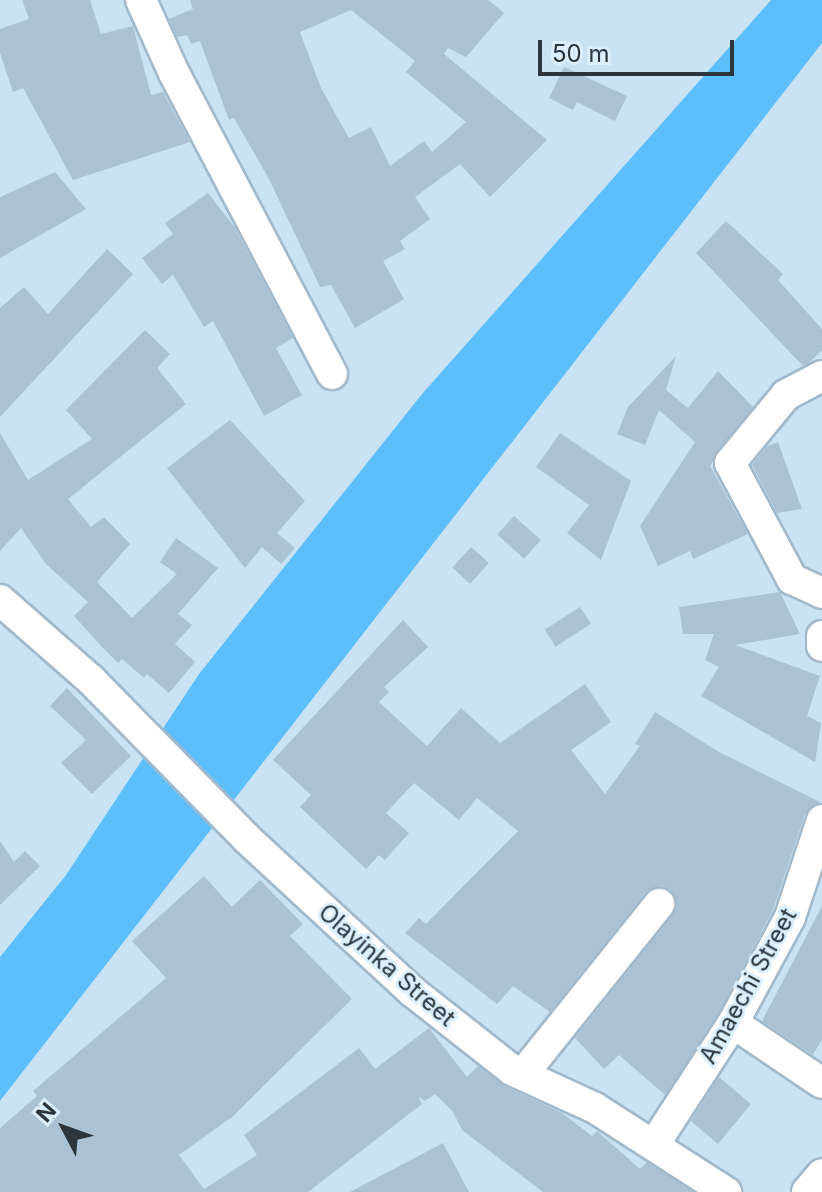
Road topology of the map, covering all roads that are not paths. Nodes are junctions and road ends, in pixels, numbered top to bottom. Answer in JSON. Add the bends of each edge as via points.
{"nodes":[{"id":1,"x":141,"y":0,"type":"edge"},
{"id":2,"x":332,"y":374,"type":"dead end"},
{"id":3,"x":822,"y":376,"type":"edge"},
{"id":4,"x":822,"y":593,"type":"edge"},
{"id":5,"x":0,"y":600,"type":"edge"},
{"id":6,"x":822,"y":636,"type":"edge"},
{"id":7,"x":822,"y":646,"type":"edge"},
{"id":8,"x":822,"y":820,"type":"edge"},
{"id":9,"x":659,"y":904,"type":"dead end"},
{"id":10,"x":733,"y":1023,"type":"junction"},
{"id":11,"x":518,"y":1072,"type":"junction"},
{"id":12,"x":822,"y":1083,"type":"edge"},
{"id":13,"x":655,"y":1143,"type":"junction"},
{"id":14,"x":822,"y":1174,"type":"edge"},
{"id":15,"x":726,"y":1192,"type":"edge"},
{"id":16,"x":807,"y":1192,"type":"edge"}],
"edges":[{"from":1,"to":2,"type":"street"},
{"from":3,"to":4,"type":"street","via":[[786,395],[730,463],[792,579]]},
{"from":5,"to":11,"type":"street","name":"Olayinka Street","via":[[91,680],[246,838],[413,992]]},
{"from":6,"to":7,"type":"street"},
{"from":8,"to":10,"type":"street","name":"Amaechi Street","via":[[790,917]]},
{"from":9,"to":11,"type":"street"},
{"from":10,"to":12,"type":"street"},
{"from":10,"to":13,"type":"street","name":"Amaechi Street"},
{"from":11,"to":13,"type":"street","name":"Olayinka Street"},
{"from":13,"to":15,"type":"street","name":"Olayinka Street"},
{"from":14,"to":16,"type":"street"}]}
